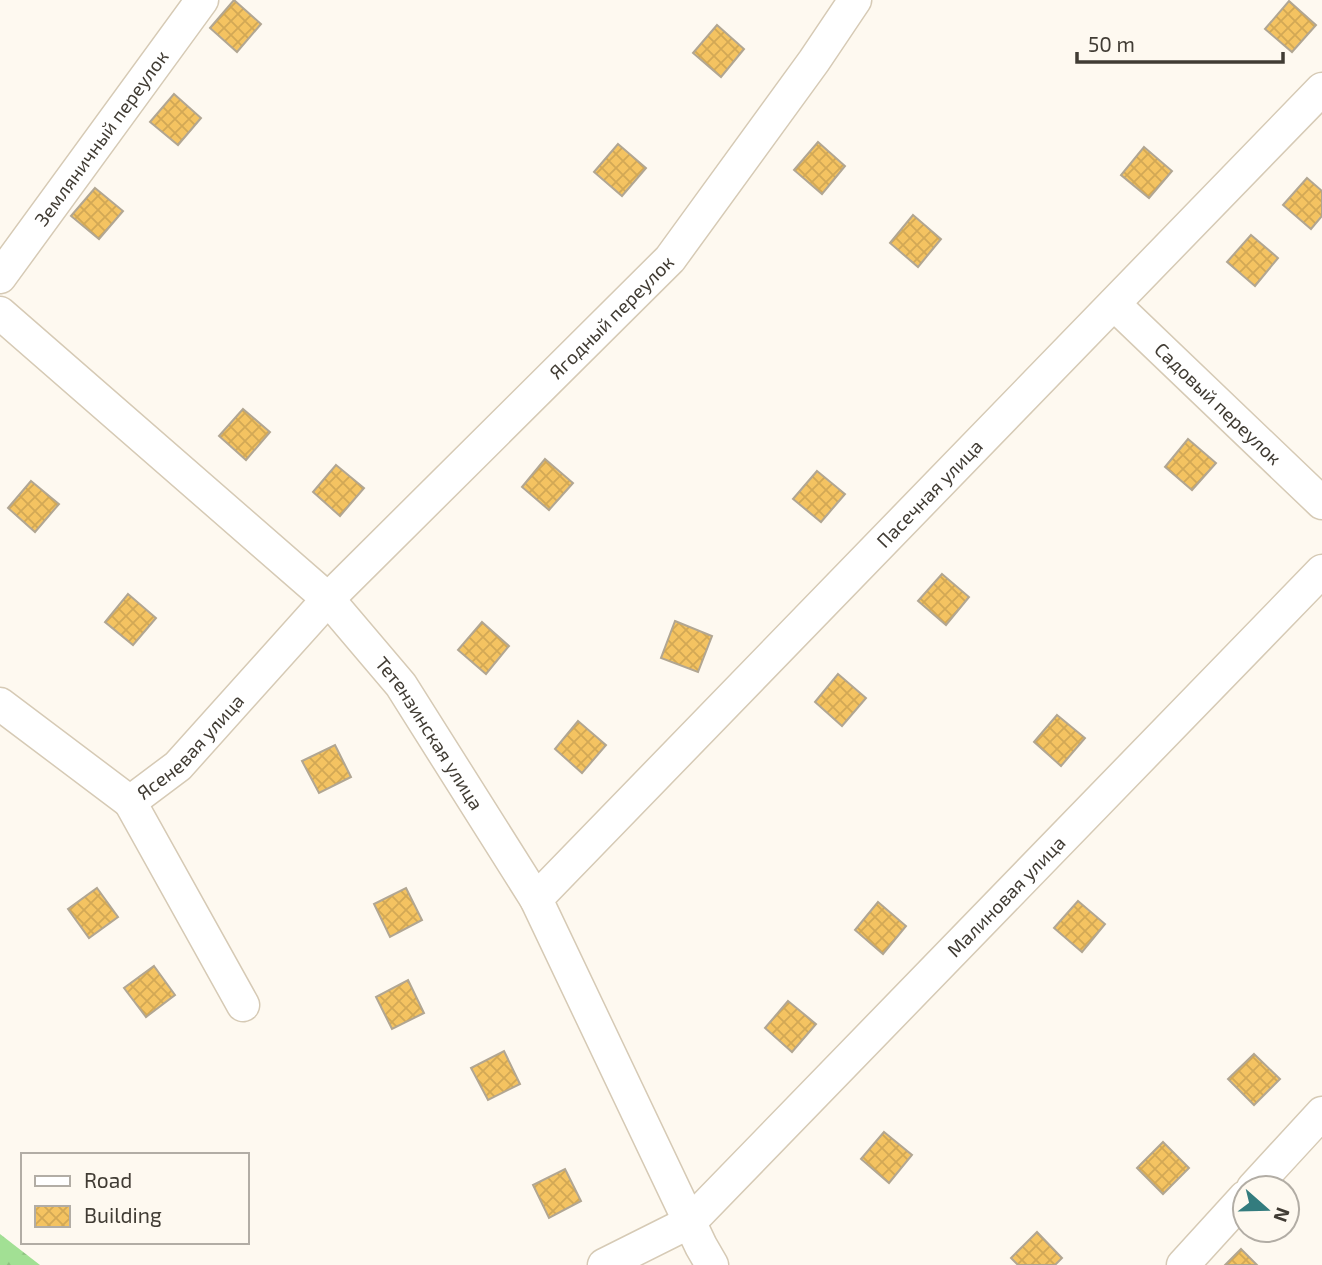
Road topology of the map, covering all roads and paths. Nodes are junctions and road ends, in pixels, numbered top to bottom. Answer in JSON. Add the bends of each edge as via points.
{"nodes":[{"id":1,"x":202,"y":0,"type":"edge"},
{"id":2,"x":855,"y":0,"type":"edge"},
{"id":3,"x":1322,"y":89,"type":"edge"},
{"id":4,"x":0,"y":277,"type":"edge"},
{"id":5,"x":1114,"y":304,"type":"junction"},
{"id":6,"x":0,"y":313,"type":"edge"},
{"id":7,"x":1322,"y":503,"type":"edge"},
{"id":8,"x":1322,"y":571,"type":"edge"},
{"id":9,"x":328,"y":599,"type":"junction"},
{"id":10,"x":0,"y":704,"type":"edge"},
{"id":11,"x":130,"y":802,"type":"junction"},
{"id":12,"x":536,"y":899,"type":"junction"},
{"id":13,"x":243,"y":1005,"type":"dead end"},
{"id":14,"x":1322,"y":1113,"type":"edge"},
{"id":15,"x":1267,"y":1174,"type":"edge"},
{"id":16,"x":1231,"y":1212,"type":"edge"},
{"id":17,"x":690,"y":1222,"type":"junction"},
{"id":18,"x":604,"y":1265,"type":"edge"},
{"id":19,"x":712,"y":1265,"type":"edge"},
{"id":20,"x":1183,"y":1265,"type":"edge"}],
"edges":[{"from":1,"to":4,"type":"street","name":"Земляничный переулок"},
{"from":2,"to":9,"type":"street","name":"Ягодный переулок","via":[[670,259]]},
{"from":3,"to":5,"type":"street","name":"Пасечная улица"},
{"from":5,"to":7,"type":"street","name":"Садовый переулок"},
{"from":5,"to":12,"type":"street","name":"Пасечная улица"},
{"from":6,"to":9,"type":"street","name":"Тетензинская улица"},
{"from":8,"to":17,"type":"street","name":"Малиновая улица"},
{"from":9,"to":11,"type":"street","name":"Ясеневая улица","via":[[178,766]]},
{"from":9,"to":12,"type":"street","name":"Тетензинская улица","via":[[401,685]]},
{"from":10,"to":11,"type":"street","name":"Ясеневая улица"},
{"from":11,"to":13,"type":"street"},
{"from":12,"to":17,"type":"street","name":"Тетензинская улица"},
{"from":14,"to":15,"type":"street"},
{"from":16,"to":20,"type":"street"},
{"from":17,"to":18,"type":"street"},
{"from":17,"to":19,"type":"street","name":"Тетензинская улица"}]}
